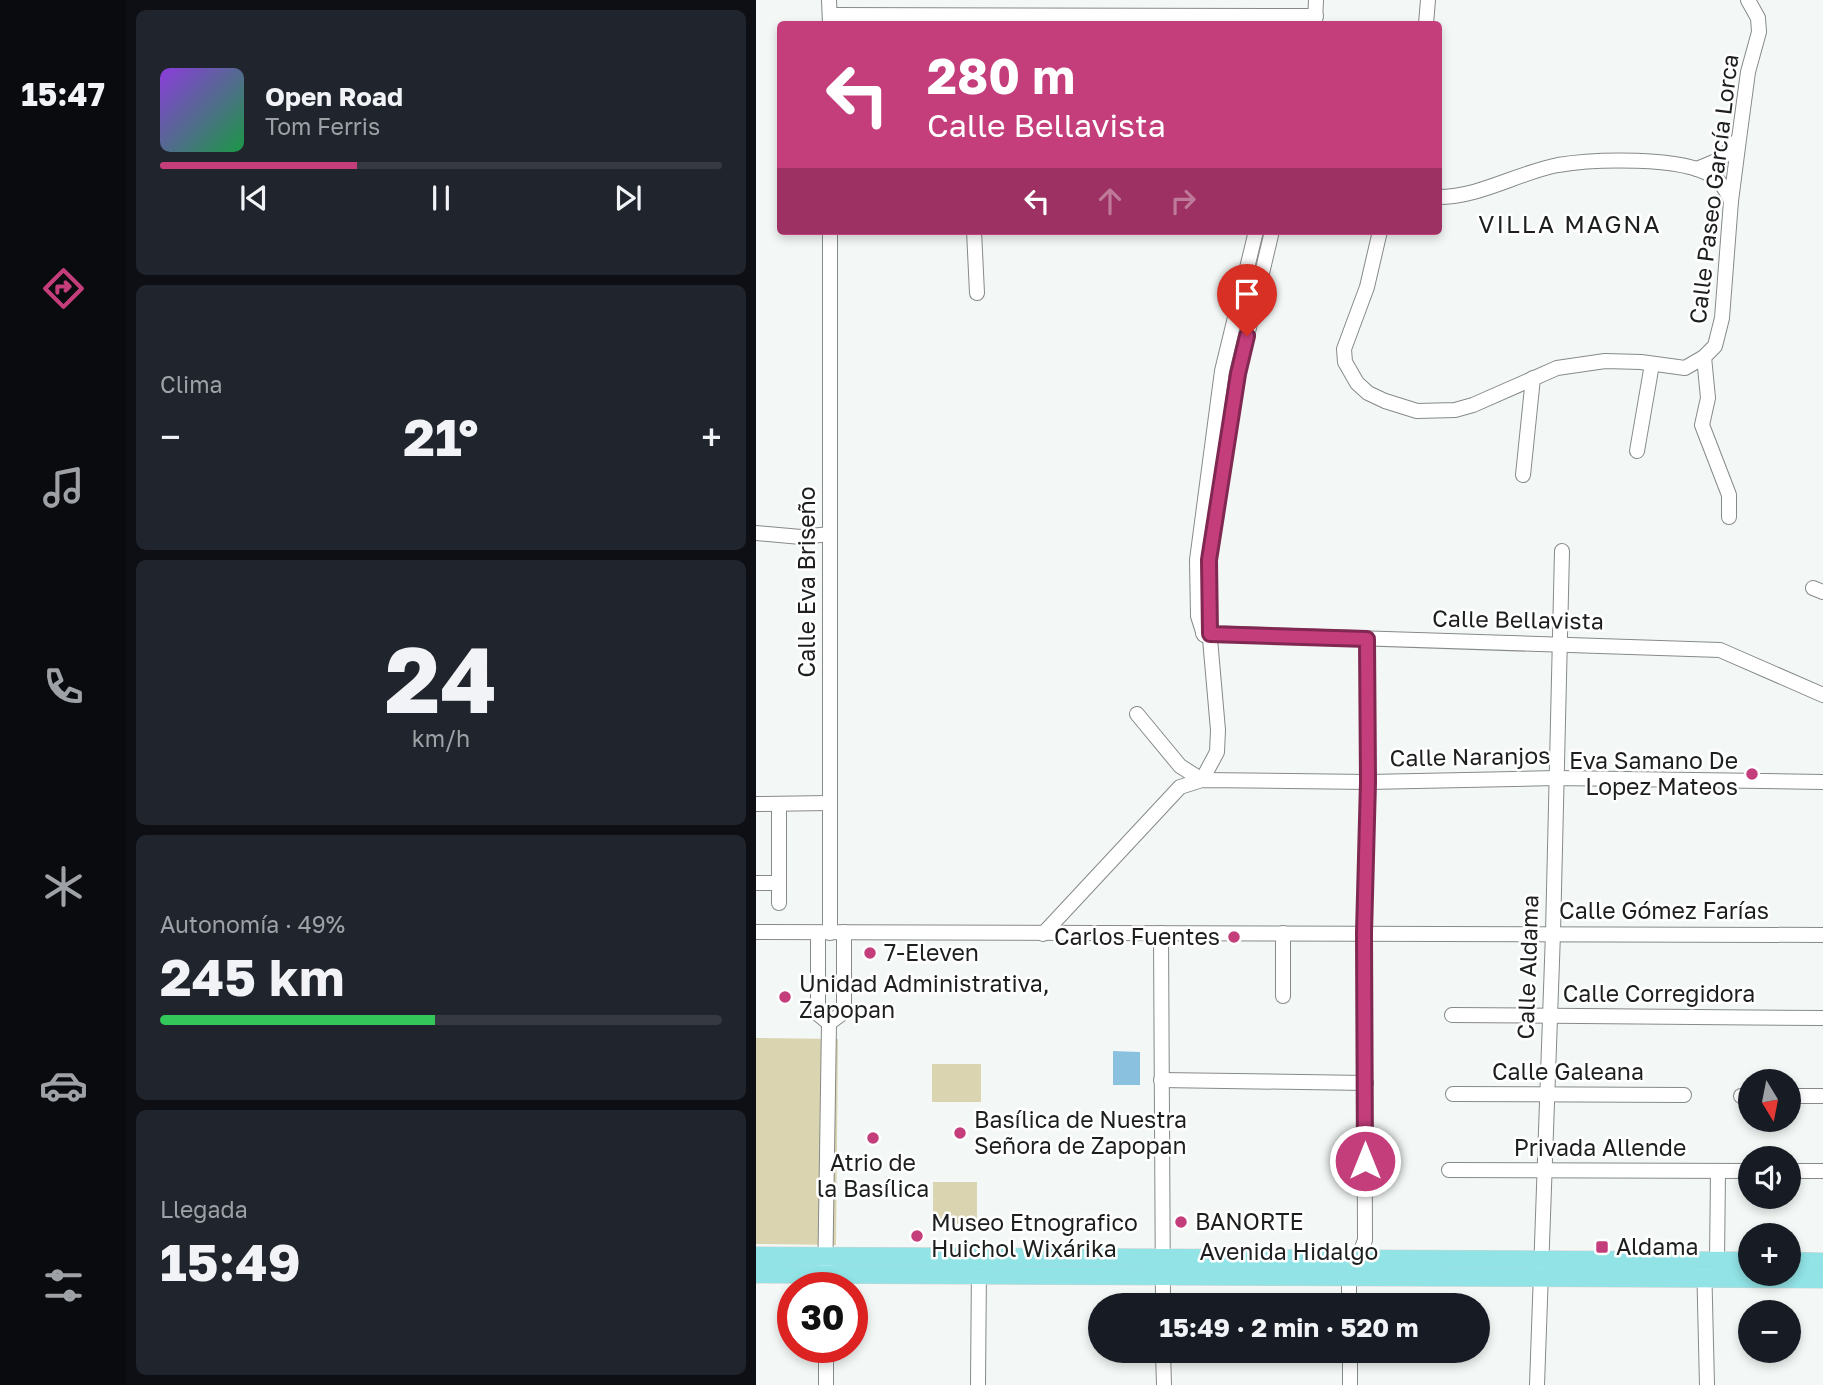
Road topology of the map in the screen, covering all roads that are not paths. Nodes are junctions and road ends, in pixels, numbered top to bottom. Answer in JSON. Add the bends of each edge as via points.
{"nodes":[{"id":1,"x":1176,"y":0,"type":"edge"},
{"id":2,"x":1304,"y":0,"type":"edge"},
{"id":3,"x":1316,"y":0,"type":"edge"},
{"id":4,"x":1428,"y":0,"type":"edge"},
{"id":5,"x":1748,"y":0,"type":"edge"},
{"id":6,"x":830,"y":13,"type":"edge"},
{"id":7,"x":1032,"y":13,"type":"edge"},
{"id":8,"x":1177,"y":15,"type":"junction"},
{"id":9,"x":1309,"y":20,"type":"edge"},
{"id":10,"x":1426,"y":21,"type":"edge"},
{"id":11,"x":1739,"y":139,"type":"junction"},
{"id":12,"x":1697,"y":169,"type":"junction"},
{"id":13,"x":1442,"y":197,"type":"edge"},
{"id":14,"x":1731,"y":201,"type":"junction"},
{"id":15,"x":830,"y":235,"type":"edge"},
{"id":16,"x":974,"y":235,"type":"edge"},
{"id":17,"x":1255,"y":235,"type":"edge"},
{"id":18,"x":1271,"y":235,"type":"edge"},
{"id":19,"x":1379,"y":235,"type":"edge"},
{"id":20,"x":977,"y":293,"type":"dead end"},
{"id":21,"x":1704,"y":358,"type":"junction"},
{"id":22,"x":1652,"y":364,"type":"junction"},
{"id":23,"x":1222,"y":371,"type":"junction"},
{"id":24,"x":1238,"y":374,"type":"junction"},
{"id":25,"x":1533,"y":378,"type":"junction"},
{"id":26,"x":1637,"y":451,"type":"dead end"},
{"id":27,"x":1523,"y":475,"type":"dead end"},
{"id":28,"x":1729,"y":517,"type":"dead end"},
{"id":29,"x":756,"y":533,"type":"edge"},
{"id":30,"x":830,"y":534,"type":"junction"},
{"id":31,"x":1562,"y":551,"type":"dead end"},
{"id":32,"x":1206,"y":633,"type":"junction"},
{"id":33,"x":1367,"y":639,"type":"junction"},
{"id":34,"x":1560,"y":643,"type":"junction"},
{"id":35,"x":1823,"y":695,"type":"edge"},
{"id":36,"x":1137,"y":715,"type":"dead end"},
{"id":37,"x":1556,"y":778,"type":"junction"},
{"id":38,"x":1202,"y":780,"type":"junction"},
{"id":39,"x":1368,"y":782,"type":"junction"},
{"id":40,"x":1823,"y":782,"type":"edge"},
{"id":41,"x":829,"y":803,"type":"junction"},
{"id":42,"x":756,"y":804,"type":"edge"},
{"id":43,"x":779,"y":804,"type":"junction"},
{"id":44,"x":756,"y":883,"type":"edge"},
{"id":45,"x":779,"y":883,"type":"junction"},
{"id":46,"x":779,"y":903,"type":"dead end"},
{"id":47,"x":756,"y":932,"type":"edge"},
{"id":48,"x":831,"y":933,"type":"junction"},
{"id":49,"x":1161,"y":933,"type":"junction"},
{"id":50,"x":1283,"y":933,"type":"junction"},
{"id":51,"x":1364,"y":933,"type":"junction"},
{"id":52,"x":1553,"y":933,"type":"junction"},
{"id":53,"x":1043,"y":934,"type":"junction"},
{"id":54,"x":1823,"y":935,"type":"edge"},
{"id":55,"x":1283,"y":996,"type":"dead end"},
{"id":56,"x":1452,"y":1015,"type":"dead end"},
{"id":57,"x":1549,"y":1016,"type":"junction"},
{"id":58,"x":1823,"y":1018,"type":"edge"},
{"id":59,"x":829,"y":1023,"type":"junction"},
{"id":60,"x":1161,"y":1080,"type":"junction"},
{"id":61,"x":1366,"y":1083,"type":"junction"},
{"id":62,"x":1452,"y":1094,"type":"dead end"},
{"id":63,"x":1547,"y":1094,"type":"junction"},
{"id":64,"x":1684,"y":1095,"type":"dead end"},
{"id":65,"x":1801,"y":1096,"type":"edge"},
{"id":66,"x":1823,"y":1096,"type":"edge"},
{"id":67,"x":1449,"y":1170,"type":"dead end"},
{"id":68,"x":1545,"y":1170,"type":"junction"},
{"id":69,"x":1718,"y":1171,"type":"junction"},
{"id":70,"x":1738,"y":1171,"type":"edge"},
{"id":71,"x":1801,"y":1171,"type":"edge"},
{"id":72,"x":1823,"y":1171,"type":"edge"},
{"id":73,"x":756,"y":1256,"type":"edge"},
{"id":74,"x":825,"y":1256,"type":"junction"},
{"id":75,"x":979,"y":1257,"type":"junction"},
{"id":76,"x":1163,"y":1257,"type":"junction"},
{"id":77,"x":1359,"y":1258,"type":"junction"},
{"id":78,"x":1801,"y":1261,"type":"edge"},
{"id":79,"x":1738,"y":1262,"type":"edge"},
{"id":80,"x":1823,"y":1262,"type":"edge"},
{"id":81,"x":1709,"y":1266,"type":"junction"},
{"id":82,"x":1540,"y":1268,"type":"junction"},
{"id":83,"x":825,"y":1272,"type":"edge"},
{"id":84,"x":756,"y":1274,"type":"edge"},
{"id":85,"x":777,"y":1276,"type":"edge"},
{"id":86,"x":979,"y":1276,"type":"junction"},
{"id":87,"x":1351,"y":1276,"type":"junction"},
{"id":88,"x":1162,"y":1277,"type":"junction"},
{"id":89,"x":1823,"y":1279,"type":"edge"},
{"id":90,"x":868,"y":1280,"type":"edge"},
{"id":91,"x":1163,"y":1293,"type":"edge"},
{"id":92,"x":1350,"y":1293,"type":"edge"},
{"id":93,"x":826,"y":1363,"type":"edge"},
{"id":94,"x":1163,"y":1363,"type":"edge"},
{"id":95,"x":1350,"y":1363,"type":"edge"},
{"id":96,"x":826,"y":1385,"type":"edge"},
{"id":97,"x":978,"y":1385,"type":"edge"},
{"id":98,"x":1164,"y":1385,"type":"edge"},
{"id":99,"x":1350,"y":1385,"type":"edge"},
{"id":100,"x":1536,"y":1385,"type":"edge"},
{"id":101,"x":1707,"y":1385,"type":"edge"}],
"edges":[{"from":1,"to":8,"type":"street"},
{"from":2,"to":9,"type":"street"},
{"from":3,"to":9,"type":"street"},
{"from":4,"to":10,"type":"street"},
{"from":5,"to":11,"type":"street","name":"Calle Paseo García Lorca","via":[[1758,18],[1759,32]]},
{"from":6,"to":7,"type":"street"},
{"from":7,"to":8,"type":"street"},
{"from":8,"to":9,"type":"street"},
{"from":11,"to":12,"type":"street","via":[[1721,159]]},
{"from":11,"to":14,"type":"street","name":"Calle Paseo García Lorca"},
{"from":12,"to":13,"type":"street","via":[[1627,160],[1559,165],[1474,193]]},
{"from":12,"to":14,"type":"street","via":[[1718,181]]},
{"from":14,"to":21,"type":"street","name":"Calle Paseo García Lorca","via":[[1720,332]]},
{"from":15,"to":30,"type":"street","name":"Calle Eva Briseño"},
{"from":16,"to":20,"type":"street"},
{"from":17,"to":23,"type":"street"},
{"from":18,"to":24,"type":"street"},
{"from":19,"to":25,"type":"street","name":"Calle Paseo García Lorca","via":[[1367,287],[1344,349],[1345,362],[1357,383],[1394,404],[1435,412],[1474,405]]},
{"from":21,"to":22,"type":"street","name":"Calle Paseo García Lorca","via":[[1685,368]]},
{"from":21,"to":28,"type":"street","via":[[1708,398],[1702,425],[1729,495]]},
{"from":22,"to":25,"type":"street","name":"Calle Paseo García Lorca","via":[[1582,363]]},
{"from":22,"to":26,"type":"street"},
{"from":23,"to":24,"type":"street"},
{"from":23,"to":32,"type":"street","via":[[1197,560],[1198,616]]},
{"from":24,"to":32,"type":"street","via":[[1209,560]]},
{"from":25,"to":27,"type":"street"},
{"from":29,"to":30,"type":"street"},
{"from":30,"to":41,"type":"street","name":"Calle Eva Briseño"},
{"from":31,"to":34,"type":"street","name":"Calle Aldama"},
{"from":32,"to":33,"type":"street","name":"Calle Bellavista"},
{"from":32,"to":38,"type":"street","via":[[1218,730],[1217,752]]},
{"from":33,"to":34,"type":"street","name":"Calle Bellavista"},
{"from":33,"to":39,"type":"street"},
{"from":34,"to":35,"type":"street","name":"Calle Bellavista","via":[[1720,650]]},
{"from":34,"to":37,"type":"street","name":"Calle Aldama"},
{"from":36,"to":38,"type":"street","via":[[1180,766]]},
{"from":37,"to":39,"type":"street","name":"Calle Naranjos"},
{"from":37,"to":40,"type":"street","name":"Calle Naranjos"},
{"from":37,"to":52,"type":"street","name":"Calle Aldama"},
{"from":38,"to":39,"type":"street","name":"Calle Naranjos"},
{"from":38,"to":53,"type":"street","via":[[1180,787]]},
{"from":39,"to":51,"type":"street"},
{"from":41,"to":43,"type":"street"},
{"from":41,"to":48,"type":"street","name":"Calle Eva Briseño"},
{"from":42,"to":43,"type":"street"},
{"from":43,"to":45,"type":"street"},
{"from":44,"to":45,"type":"street"},
{"from":45,"to":46,"type":"street"},
{"from":47,"to":48,"type":"street","name":"Calle Gómez Farías"},
{"from":48,"to":53,"type":"street","name":"Calle Gómez Farías"},
{"from":48,"to":59,"type":"street","name":"Calle Eva Briseño","via":[[818,1014]]},
{"from":48,"to":59,"type":"street","name":"Calle Eva Briseño","via":[[844,1012]]},
{"from":49,"to":50,"type":"street","name":"Calle Gómez Farías"},
{"from":49,"to":53,"type":"street","name":"Calle Gómez Farías"},
{"from":49,"to":60,"type":"street"},
{"from":50,"to":51,"type":"street","name":"Calle Gómez Farías"},
{"from":50,"to":55,"type":"street"},
{"from":51,"to":52,"type":"street","name":"Calle Gómez Farías"},
{"from":51,"to":61,"type":"street"},
{"from":52,"to":54,"type":"street","name":"Calle Gómez Farías"},
{"from":52,"to":57,"type":"street","name":"Calle Aldama"},
{"from":56,"to":57,"type":"street","name":"Calle Corregidora"},
{"from":57,"to":58,"type":"street","name":"Calle Corregidora"},
{"from":57,"to":63,"type":"street","name":"Calle Aldama"},
{"from":59,"to":74,"type":"street","name":"Calle Eva Briseño"},
{"from":60,"to":61,"type":"street"},
{"from":60,"to":76,"type":"street"},
{"from":61,"to":77,"type":"street","via":[[1365,1240]]},
{"from":62,"to":63,"type":"street","name":"Calle Galeana"},
{"from":63,"to":64,"type":"street","name":"Calle Galeana"},
{"from":63,"to":68,"type":"street","name":"Calle Aldama"},
{"from":65,"to":66,"type":"street"},
{"from":67,"to":68,"type":"street","name":"Privada Allende"},
{"from":68,"to":69,"type":"street","name":"Privada Allende"},
{"from":68,"to":82,"type":"street","name":"Calle Aldama"},
{"from":69,"to":70,"type":"street","name":"Privada Allende"},
{"from":69,"to":81,"type":"street"},
{"from":71,"to":72,"type":"street"},
{"from":73,"to":74,"type":"main road","name":"Avenida Hidalgo"},
{"from":74,"to":75,"type":"main road","name":"Avenida Hidalgo"},
{"from":74,"to":83,"type":"street","name":"Calle Eva Briseño"},
{"from":75,"to":76,"type":"main road","name":"Avenida Hidalgo"},
{"from":75,"to":86,"type":"street"},
{"from":76,"to":77,"type":"main road","name":"Avenida Hidalgo"},
{"from":76,"to":88,"type":"street"},
{"from":77,"to":82,"type":"main road","name":"Avenida Hidalgo"},
{"from":77,"to":87,"type":"street"},
{"from":78,"to":80,"type":"main road"},
{"from":79,"to":81,"type":"main road","name":"Avenida Hidalgo"},
{"from":81,"to":82,"type":"main road","name":"Avenida Hidalgo"},
{"from":81,"to":89,"type":"main road","name":"Avenida Hidalgo"},
{"from":81,"to":101,"type":"street"},
{"from":82,"to":87,"type":"main road","name":"Avenida Hidalgo"},
{"from":82,"to":100,"type":"street","name":"Calle Aldama"},
{"from":84,"to":85,"type":"main road","name":"Avenida Hidalgo"},
{"from":86,"to":88,"type":"main road","name":"Avenida Hidalgo"},
{"from":86,"to":90,"type":"main road","name":"Avenida Hidalgo"},
{"from":86,"to":97,"type":"street"},
{"from":87,"to":88,"type":"main road","name":"Avenida Hidalgo"},
{"from":87,"to":92,"type":"street"},
{"from":88,"to":91,"type":"street"},
{"from":93,"to":96,"type":"street"},
{"from":94,"to":98,"type":"street"},
{"from":95,"to":99,"type":"street"}]}
